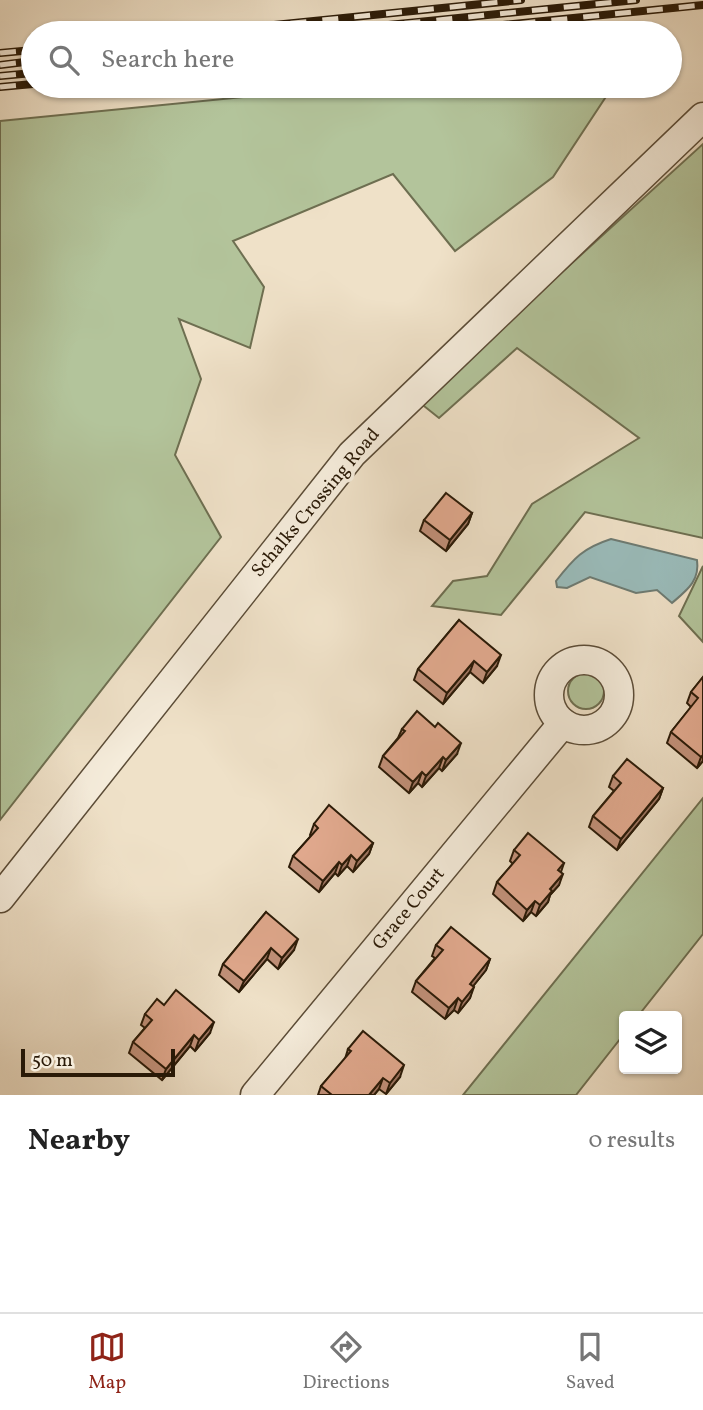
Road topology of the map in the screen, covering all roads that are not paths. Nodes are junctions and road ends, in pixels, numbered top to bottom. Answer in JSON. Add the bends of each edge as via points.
{"nodes":[{"id":1,"x":703,"y":117,"type":"edge"},
{"id":2,"x":563,"y":723,"type":"dead end"},
{"id":3,"x":0,"y":898,"type":"edge"},
{"id":4,"x":255,"y":1095,"type":"edge"}],
"edges":[{"from":1,"to":3,"type":"street","name":"Schalks Crossing Road","via":[[352,454]]},
{"from":2,"to":4,"type":"street","name":"Grace Court"}]}
